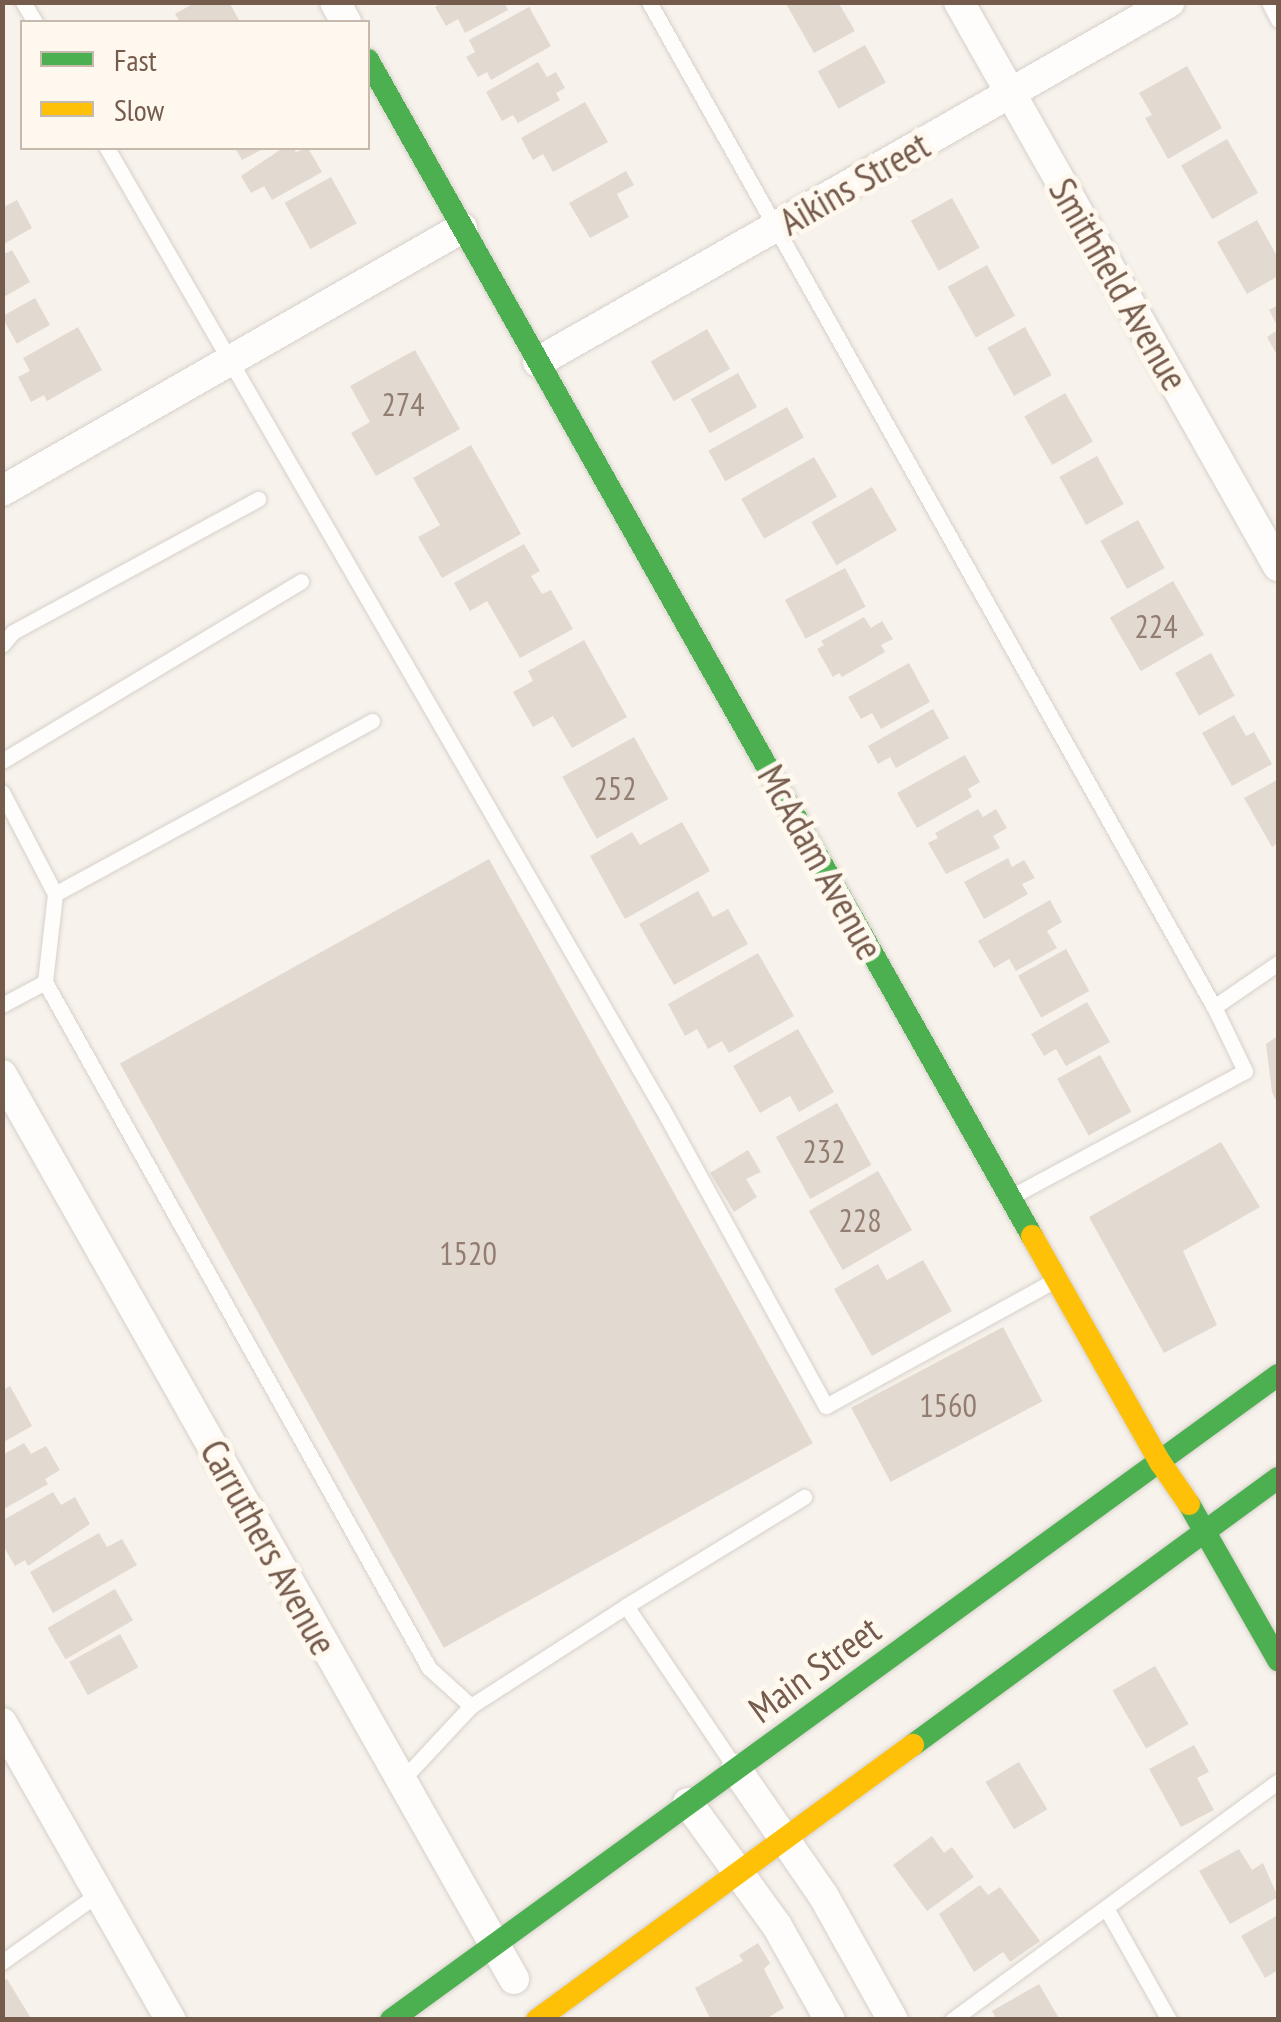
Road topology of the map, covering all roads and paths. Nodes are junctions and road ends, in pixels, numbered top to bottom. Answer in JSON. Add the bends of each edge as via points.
{"nodes":[{"id":1,"x":649,"y":2,"type":"edge"},
{"id":2,"x":959,"y":2,"type":"edge"},
{"id":3,"x":1170,"y":2,"type":"edge"},
{"id":4,"x":1268,"y":2,"type":"edge"},
{"id":5,"x":1278,"y":20,"type":"edge"},
{"id":6,"x":370,"y":64,"type":"edge"},
{"id":7,"x":1010,"y":92,"type":"junction"},
{"id":8,"x":108,"y":150,"type":"edge"},
{"id":9,"x":462,"y":228,"type":"junction"},
{"id":10,"x":776,"y":228,"type":"junction"},
{"id":11,"x":231,"y":362,"type":"junction"},
{"id":12,"x":538,"y":362,"type":"junction"},
{"id":13,"x":2,"y":491,"type":"edge"},
{"id":14,"x":258,"y":499,"type":"dead end"},
{"id":15,"x":1278,"y":566,"type":"edge"},
{"id":16,"x":301,"y":581,"type":"dead end"},
{"id":17,"x":2,"y":646,"type":"edge"},
{"id":18,"x":372,"y":721,"type":"dead end"},
{"id":19,"x":2,"y":761,"type":"edge"},
{"id":20,"x":2,"y":792,"type":"edge"},
{"id":21,"x":56,"y":894,"type":"junction"},
{"id":22,"x":1278,"y":963,"type":"edge"},
{"id":23,"x":45,"y":982,"type":"junction"},
{"id":24,"x":2,"y":1005,"type":"edge"},
{"id":25,"x":1214,"y":1007,"type":"junction"},
{"id":26,"x":2,"y":1075,"type":"edge"},
{"id":27,"x":1010,"y":1197,"type":"junction"},
{"id":28,"x":1056,"y":1279,"type":"junction"},
{"id":29,"x":1278,"y":1375,"type":"edge"},
{"id":30,"x":1160,"y":1462,"type":"junction"},
{"id":31,"x":1278,"y":1478,"type":"edge"},
{"id":32,"x":804,"y":1496,"type":"dead end"},
{"id":33,"x":1206,"y":1530,"type":"junction"},
{"id":34,"x":626,"y":1606,"type":"junction"},
{"id":35,"x":1278,"y":1660,"type":"edge"},
{"id":36,"x":470,"y":1706,"type":"junction"},
{"id":37,"x":2,"y":1723,"type":"edge"},
{"id":38,"x":736,"y":1769,"type":"junction"},
{"id":39,"x":1278,"y":1781,"type":"edge"},
{"id":40,"x":401,"y":1782,"type":"junction"},
{"id":41,"x":688,"y":1803,"type":"junction"},
{"id":42,"x":783,"y":1838,"type":"junction"},
{"id":43,"x":738,"y":1871,"type":"junction"},
{"id":44,"x":99,"y":1893,"type":"junction"},
{"id":45,"x":1106,"y":1908,"type":"junction"},
{"id":46,"x":494,"y":1944,"type":"junction"},
{"id":47,"x":2,"y":1962,"type":"edge"},
{"id":48,"x":527,"y":2003,"type":"edge"},
{"id":49,"x":171,"y":2020,"type":"edge"},
{"id":50,"x":390,"y":2020,"type":"edge"},
{"id":51,"x":830,"y":2020,"type":"edge"},
{"id":52,"x":893,"y":2020,"type":"edge"},
{"id":53,"x":952,"y":2020,"type":"edge"},
{"id":54,"x":1169,"y":2020,"type":"edge"}],
"edges":[{"from":1,"to":10,"type":"lane"},
{"from":2,"to":7,"type":"street","name":"Smithfield Avenue"},
{"from":3,"to":7,"type":"street","name":"Aikins Street"},
{"from":4,"to":5,"type":"lane"},
{"from":6,"to":9,"type":"main road","name":"McAdam Avenue"},
{"from":7,"to":10,"type":"street","name":"Aikins Street"},
{"from":7,"to":15,"type":"street","name":"Smithfield Avenue"},
{"from":8,"to":11,"type":"lane"},
{"from":9,"to":11,"type":"street"},
{"from":9,"to":12,"type":"main road","name":"McAdam Avenue"},
{"from":10,"to":12,"type":"street","name":"Aikins Street"},
{"from":10,"to":25,"type":"lane"},
{"from":11,"to":13,"type":"street"},
{"from":11,"to":28,"type":"lane","via":[[662,1108],[826,1406]]},
{"from":12,"to":27,"type":"main road","name":"McAdam Avenue"},
{"from":14,"to":17,"type":"lane","via":[[13,632]]},
{"from":16,"to":19,"type":"lane"},
{"from":18,"to":21,"type":"lane"},
{"from":20,"to":21,"type":"lane"},
{"from":21,"to":23,"type":"lane"},
{"from":22,"to":25,"type":"lane"},
{"from":23,"to":24,"type":"lane"},
{"from":23,"to":36,"type":"lane","via":[[429,1668]]},
{"from":25,"to":27,"type":"lane","via":[[1245,1070]]},
{"from":26,"to":40,"type":"street","name":"Carruthers Avenue"},
{"from":27,"to":28,"type":"main road","name":"McAdam Avenue"},
{"from":28,"to":30,"type":"main road","name":"McAdam Avenue"},
{"from":29,"to":30,"type":"main road","name":"Main Street"},
{"from":30,"to":33,"type":"main road","name":"McAdam Avenue"},
{"from":30,"to":38,"type":"main road","name":"Main Street"},
{"from":31,"to":33,"type":"main road"},
{"from":32,"to":34,"type":"lane"},
{"from":33,"to":35,"type":"main road","name":"McAdam Avenue"},
{"from":33,"to":42,"type":"main road"},
{"from":34,"to":36,"type":"lane"},
{"from":34,"to":38,"type":"lane"},
{"from":36,"to":40,"type":"lane"},
{"from":37,"to":44,"type":"street"},
{"from":38,"to":41,"type":"main road","name":"Main Street"},
{"from":38,"to":42,"type":"street"},
{"from":39,"to":45,"type":"lane"},
{"from":40,"to":46,"type":"street","name":"Carruthers Avenue"},
{"from":41,"to":43,"type":"street"},
{"from":41,"to":46,"type":"main road","name":"Main Street"},
{"from":42,"to":43,"type":"main road"},
{"from":42,"to":52,"type":"street"},
{"from":43,"to":48,"type":"main road"},
{"from":43,"to":51,"type":"street"},
{"from":44,"to":47,"type":"lane"},
{"from":44,"to":49,"type":"street"},
{"from":45,"to":53,"type":"lane"},
{"from":45,"to":54,"type":"lane"},
{"from":46,"to":48,"type":"street","name":"Carruthers Avenue"},
{"from":46,"to":50,"type":"main road","name":"Main Street"}]}
